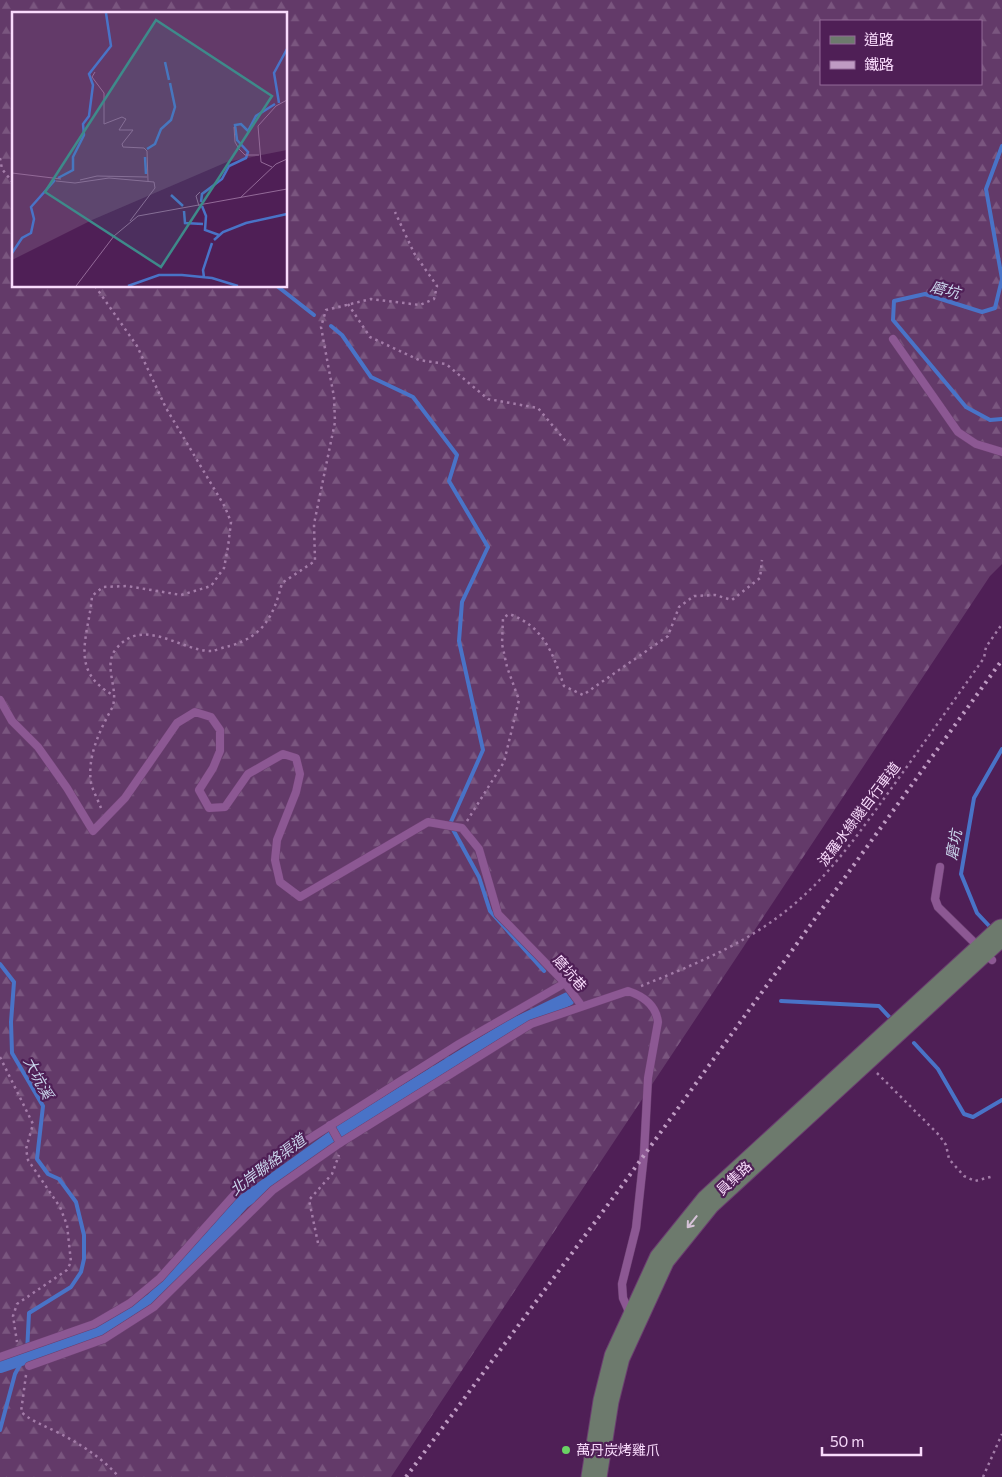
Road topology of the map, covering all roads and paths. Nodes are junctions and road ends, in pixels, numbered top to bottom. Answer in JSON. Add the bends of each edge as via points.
{"nodes":[{"id":1,"x":0,"y":158,"type":"edge"},
{"id":2,"x":12,"y":182,"type":"edge"},
{"id":3,"x":395,"y":212,"type":"dead end"},
{"id":4,"x":96,"y":288,"type":"edge"},
{"id":5,"x":348,"y":304,"type":"junction"},
{"id":6,"x":893,"y":339,"type":"dead end"},
{"id":7,"x":568,"y":444,"type":"dead end"},
{"id":8,"x":1002,"y":452,"type":"edge"},
{"id":9,"x":762,"y":560,"type":"dead end"},
{"id":10,"x":1002,"y":624,"type":"edge"},
{"id":11,"x":113,"y":694,"type":"junction"},
{"id":12,"x":0,"y":700,"type":"edge"},
{"id":13,"x":106,"y":818,"type":"junction"},
{"id":14,"x":461,"y":828,"type":"junction"},
{"id":15,"x":940,"y":866,"type":"dead end"},
{"id":16,"x":1002,"y":932,"type":"edge"},
{"id":17,"x":992,"y":953,"type":"edge"},
{"id":18,"x":565,"y":983,"type":"junction"},
{"id":19,"x":628,"y":991,"type":"junction"},
{"id":20,"x":581,"y":1005,"type":"junction"},
{"id":21,"x":0,"y":1057,"type":"edge"},
{"id":22,"x":874,"y":1071,"type":"junction"},
{"id":23,"x":330,"y":1124,"type":"junction"},
{"id":24,"x":340,"y":1143,"type":"junction"},
{"id":25,"x":994,"y":1176,"type":"dead end"},
{"id":26,"x":318,"y":1242,"type":"dead end"},
{"id":27,"x":632,"y":1321,"type":"junction"},
{"id":28,"x":19,"y":1351,"type":"junction"},
{"id":29,"x":0,"y":1358,"type":"edge"},
{"id":30,"x":29,"y":1366,"type":"joint"},
{"id":31,"x":1002,"y":1434,"type":"edge"},
{"id":32,"x":119,"y":1477,"type":"edge"},
{"id":33,"x":594,"y":1477,"type":"edge"},
{"id":34,"x":608,"y":1477,"type":"edge"},
{"id":35,"x":983,"y":1477,"type":"edge"}],
"edges":[{"from":1,"to":2,"type":"path","via":[[2,169]]},
{"from":3,"to":5,"type":"path","via":[[414,253],[437,286],[434,299],[420,305],[371,299]]},
{"from":4,"to":11,"type":"path","via":[[137,346],[166,408],[231,522],[224,568],[211,586],[181,595],[127,586],[102,587],[92,596],[85,634],[85,662],[98,686]]},
{"from":5,"to":7,"type":"path","via":[[370,337],[419,360],[446,364],[488,399],[538,408]]},
{"from":5,"to":11,"type":"path","via":[[326,310],[320,327],[334,397],[335,422],[314,524],[314,561],[282,583],[276,607],[265,626],[242,642],[211,651],[166,636],[141,636],[124,641],[114,651],[110,664]]},
{"from":6,"to":8,"type":"lane","via":[[958,432],[976,444]]},
{"from":9,"to":14,"type":"path","via":[[760,578],[732,600],[694,596],[679,607],[668,636],[583,695],[564,686],[550,647],[525,619],[510,614],[503,618],[502,644],[519,700],[504,762]]},
{"from":10,"to":19,"type":"path","name":"波羅水綠隧自行車道","via":[[986,647],[984,658],[852,844],[824,878],[756,932],[696,964]]},
{"from":11,"to":13,"type":"path","via":[[114,703],[99,732],[92,759],[91,784]]},
{"from":12,"to":13,"type":"lane","via":[[12,721],[38,747],[93,831]]},
{"from":13,"to":14,"type":"lane","via":[[125,798],[177,724],[195,712],[211,717],[220,730],[220,751],[199,790],[209,808],[225,807],[248,774],[265,763],[283,754],[296,758],[300,774],[277,840],[275,860],[280,882],[300,897],[428,822]]},
{"from":14,"to":18,"type":"lane","name":"磨坑巷","via":[[479,849],[498,914]]},
{"from":15,"to":17,"type":"lane","via":[[935,899],[938,907]]},
{"from":16,"to":17,"type":"main road"},
{"from":17,"to":22,"type":"main road","name":"員集路"},
{"from":17,"to":27,"type":"main road","name":"員集路","one_way":true,"via":[[708,1202],[662,1259]]},
{"from":18,"to":20,"type":"lane","name":"磨坑巷"},
{"from":18,"to":23,"type":"lane"},
{"from":19,"to":20,"type":"lane","name":"磨坑巷"},
{"from":19,"to":27,"type":"lane","via":[[646,1000],[658,1022],[648,1078],[636,1228],[622,1284],[623,1298]]},
{"from":20,"to":24,"type":"lane","via":[[531,1024]]},
{"from":21,"to":28,"type":"path","via":[[34,1124],[26,1149],[28,1160],[60,1207],[67,1225],[71,1262],[67,1270],[17,1304],[13,1316]]},
{"from":22,"to":25,"type":"path","via":[[939,1135],[946,1145],[949,1159],[964,1176],[975,1181]]},
{"from":22,"to":34,"type":"main road","name":"員集路","via":[[720,1214],[678,1267],[660,1295],[630,1362]]},
{"from":23,"to":24,"type":"lane"},
{"from":23,"to":28,"type":"lane","via":[[252,1175],[160,1278],[130,1302],[94,1324]]},
{"from":24,"to":26,"type":"path","via":[[339,1158],[332,1174],[309,1200]]},
{"from":24,"to":30,"type":"lane","via":[[274,1190],[154,1307],[104,1339]]},
{"from":27,"to":33,"type":"main road","name":"員集路","via":[[617,1357],[608,1392]]},
{"from":28,"to":29,"type":"lane"},
{"from":30,"to":32,"type":"path","via":[[21,1412],[30,1420],[102,1458]]},
{"from":31,"to":35,"type":"path"}]}
